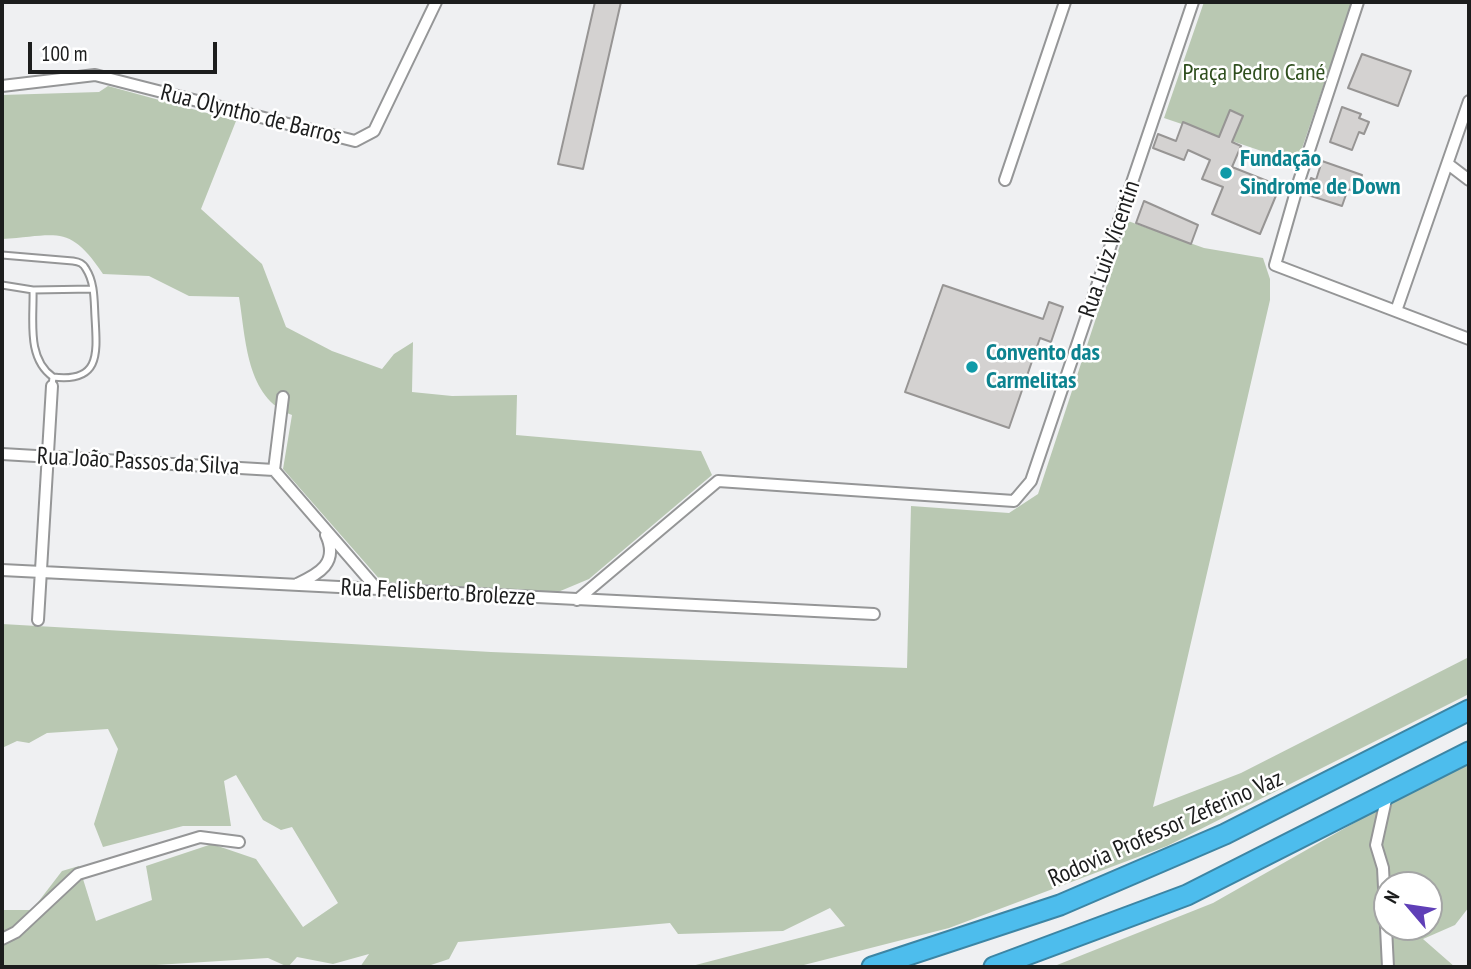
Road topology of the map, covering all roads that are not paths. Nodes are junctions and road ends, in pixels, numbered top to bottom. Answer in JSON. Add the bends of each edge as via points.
{"nodes":[{"id":1,"x":436,"y":2,"type":"edge"},
{"id":2,"x":1065,"y":2,"type":"edge"},
{"id":3,"x":1193,"y":2,"type":"edge"},
{"id":4,"x":1358,"y":2,"type":"edge"},
{"id":5,"x":2,"y":86,"type":"edge"},
{"id":6,"x":1469,"y":101,"type":"edge"},
{"id":7,"x":1448,"y":163,"type":"junction"},
{"id":8,"x":1005,"y":180,"type":"dead end"},
{"id":9,"x":1469,"y":180,"type":"edge"},
{"id":10,"x":2,"y":255,"type":"edge"},
{"id":11,"x":2,"y":285,"type":"edge"},
{"id":12,"x":93,"y":289,"type":"junction"},
{"id":13,"x":33,"y":290,"type":"junction"},
{"id":14,"x":1396,"y":311,"type":"junction"},
{"id":15,"x":1469,"y":339,"type":"edge"},
{"id":16,"x":52,"y":382,"type":"junction"},
{"id":17,"x":282,"y":397,"type":"dead end"},
{"id":18,"x":2,"y":454,"type":"edge"},
{"id":19,"x":46,"y":456,"type":"junction"},
{"id":20,"x":274,"y":470,"type":"junction"},
{"id":21,"x":321,"y":524,"type":"junction"},
{"id":22,"x":2,"y":570,"type":"edge"},
{"id":23,"x":39,"y":572,"type":"junction"},
{"id":24,"x":294,"y":585,"type":"junction"},
{"id":25,"x":377,"y":589,"type":"junction"},
{"id":26,"x":577,"y":600,"type":"junction"},
{"id":27,"x":874,"y":614,"type":"dead end"},
{"id":28,"x":38,"y":620,"type":"dead end"},
{"id":29,"x":1469,"y":710,"type":"edge"},
{"id":30,"x":1469,"y":752,"type":"edge"},
{"id":31,"x":1387,"y":793,"type":"junction"},
{"id":32,"x":239,"y":842,"type":"dead end"},
{"id":33,"x":2,"y":939,"type":"edge"},
{"id":34,"x":872,"y":967,"type":"edge"},
{"id":35,"x":994,"y":967,"type":"edge"},
{"id":36,"x":1388,"y":967,"type":"edge"}],
"edges":[{"from":1,"to":5,"type":"street","name":"Rua Olyntho de Barros","via":[[374,131],[355,141],[95,75]]},
{"from":2,"to":8,"type":"street"},
{"from":3,"to":26,"type":"street","name":"Rua Luiz Vicentin","via":[[1031,481],[1014,501],[718,481]]},
{"from":4,"to":14,"type":"street","via":[[1275,265]]},
{"from":6,"to":7,"type":"street"},
{"from":7,"to":9,"type":"street"},
{"from":7,"to":14,"type":"street"},
{"from":10,"to":12,"type":"lane","via":[[78,262],[85,267]]},
{"from":11,"to":13,"type":"lane"},
{"from":12,"to":13,"type":"lane"},
{"from":12,"to":16,"type":"lane","via":[[94,364],[74,377]]},
{"from":13,"to":16,"type":"lane","via":[[35,355]]},
{"from":14,"to":15,"type":"street"},
{"from":16,"to":19,"type":"street"},
{"from":17,"to":20,"type":"street"},
{"from":18,"to":19,"type":"street","name":"Rua João Passos da Silva"},
{"from":19,"to":20,"type":"street","name":"Rua João Passos da Silva"},
{"from":19,"to":23,"type":"street"},
{"from":20,"to":21,"type":"street"},
{"from":21,"to":24,"type":"street","via":[[330,544],[329,560],[320,574]]},
{"from":21,"to":25,"type":"street"},
{"from":22,"to":23,"type":"street","name":"Rua Felisberto Brolezze"},
{"from":23,"to":24,"type":"street","name":"Rua Felisberto Brolezze"},
{"from":23,"to":28,"type":"street"},
{"from":24,"to":25,"type":"street","name":"Rua Felisberto Brolezze"},
{"from":25,"to":26,"type":"street","name":"Rua Felisberto Brolezze"},
{"from":26,"to":27,"type":"street","name":"Rua Felisberto Brolezze"},
{"from":29,"to":34,"type":"highway","name":"Rodovia Professor Zeferino Vaz","via":[[1187,850],[1060,905]]},
{"from":30,"to":31,"type":"highway"},
{"from":31,"to":35,"type":"highway","via":[[1187,895]]},
{"from":31,"to":36,"type":"street","via":[[1376,845],[1383,868]]},
{"from":32,"to":33,"type":"street","via":[[200,837],[78,874],[16,932]]}]}
